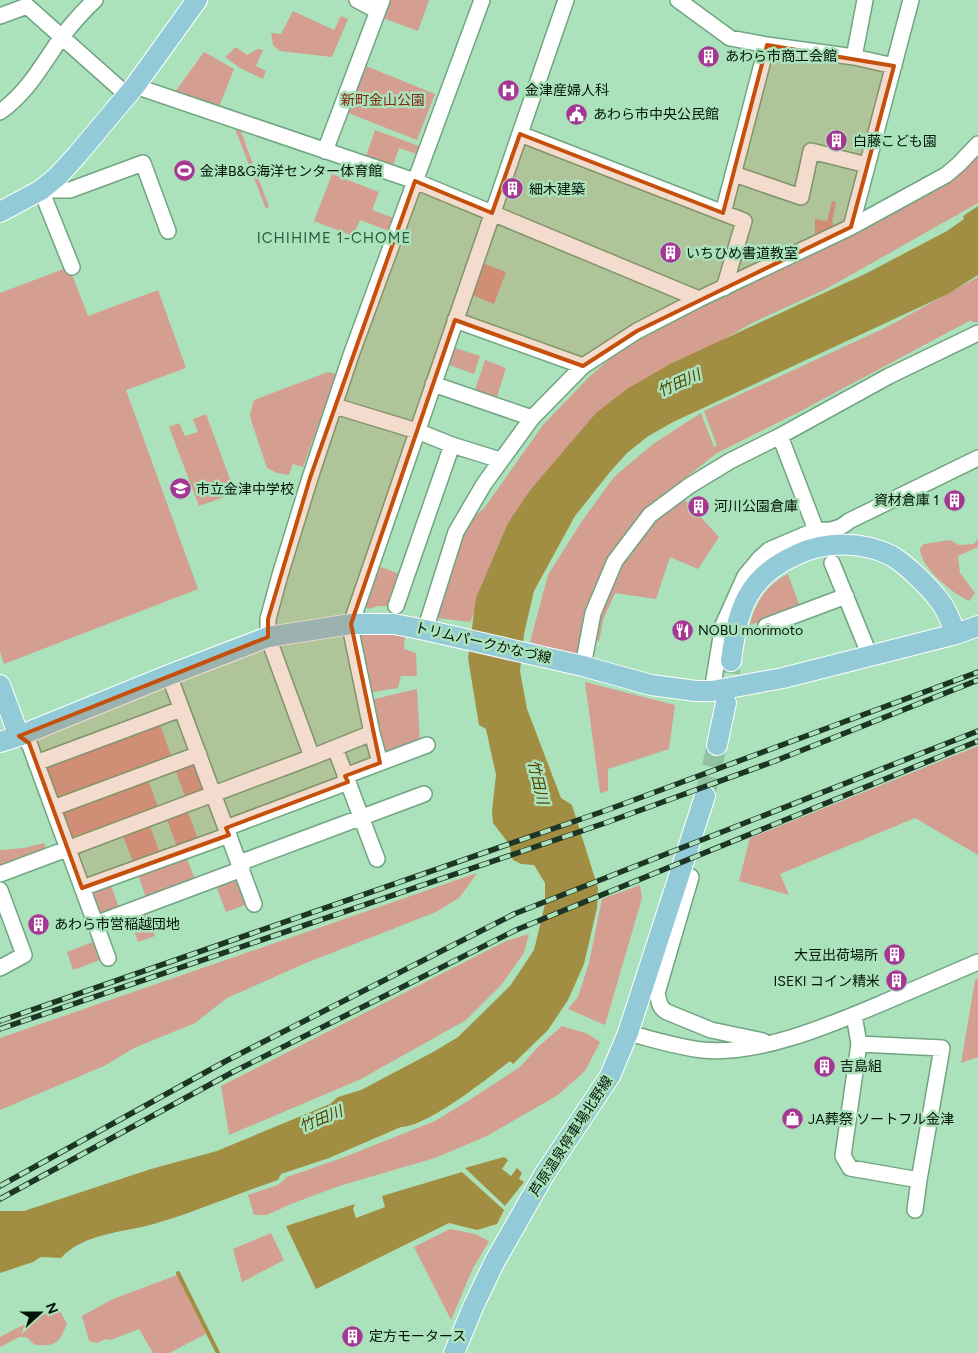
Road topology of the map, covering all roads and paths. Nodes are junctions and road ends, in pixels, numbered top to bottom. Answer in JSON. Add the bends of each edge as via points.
{"nodes":[{"id":1,"x":94,"y":0,"type":"edge"},
{"id":2,"x":197,"y":0,"type":"edge"},
{"id":3,"x":358,"y":0,"type":"edge"},
{"id":4,"x":482,"y":0,"type":"edge"},
{"id":5,"x":566,"y":0,"type":"edge"},
{"id":6,"x":678,"y":0,"type":"edge"},
{"id":7,"x":865,"y":0,"type":"edge"},
{"id":8,"x":911,"y":0,"type":"edge"},
{"id":9,"x":380,"y":6,"type":"edge"},
{"id":10,"x":6,"y":9,"type":"edge"},
{"id":11,"x":61,"y":38,"type":"junction"},
{"id":12,"x":767,"y":45,"type":"junction"},
{"id":13,"x":854,"y":57,"type":"junction"},
{"id":14,"x":894,"y":66,"type":"junction"},
{"id":15,"x":131,"y":91,"type":"junction"},
{"id":16,"x":0,"y":112,"type":"edge"},
{"id":17,"x":520,"y":134,"type":"junction"},
{"id":18,"x":978,"y":144,"type":"edge"},
{"id":19,"x":326,"y":151,"type":"junction"},
{"id":20,"x":867,"y":165,"type":"junction"},
{"id":21,"x":734,"y":174,"type":"junction"},
{"id":22,"x":415,"y":181,"type":"junction"},
{"id":23,"x":41,"y":190,"type":"junction"},
{"id":24,"x":0,"y":212,"type":"edge"},
{"id":25,"x":492,"y":213,"type":"junction"},
{"id":26,"x":723,"y":213,"type":"junction"},
{"id":27,"x":851,"y":227,"type":"junction"},
{"id":28,"x":168,"y":231,"type":"dead end"},
{"id":29,"x":72,"y":267,"type":"dead end"},
{"id":30,"x":724,"y":288,"type":"junction"},
{"id":31,"x":699,"y":299,"type":"junction"},
{"id":32,"x":455,"y":320,"type":"junction"},
{"id":33,"x":978,"y":332,"type":"edge"},
{"id":34,"x":583,"y":366,"type":"junction"},
{"id":35,"x":433,"y":384,"type":"junction"},
{"id":36,"x":335,"y":406,"type":"junction"},
{"id":37,"x":532,"y":418,"type":"junction"},
{"id":38,"x":417,"y":431,"type":"junction"},
{"id":39,"x":780,"y":436,"type":"junction"},
{"id":40,"x":452,"y":445,"type":"junction"},
{"id":41,"x":978,"y":458,"type":"edge"},
{"id":42,"x":500,"y":460,"type":"junction"},
{"id":43,"x":816,"y":530,"type":"junction"},
{"id":44,"x":832,"y":562,"type":"dead end"},
{"id":45,"x":846,"y":596,"type":"junction"},
{"id":46,"x":396,"y":606,"type":"dead end"},
{"id":47,"x":351,"y":624,"type":"junction"},
{"id":48,"x":766,"y":626,"type":"dead end"},
{"id":49,"x":978,"y":626,"type":"edge"},
{"id":50,"x":431,"y":631,"type":"junction"},
{"id":51,"x":956,"y":634,"type":"junction"},
{"id":52,"x":268,"y":637,"type":"junction"},
{"id":53,"x":870,"y":656,"type":"junction"},
{"id":54,"x":731,"y":661,"type":"tunnel mouth"},
{"id":55,"x":576,"y":665,"type":"junction"},
{"id":56,"x":169,"y":675,"type":"junction"},
{"id":57,"x":0,"y":685,"type":"edge"},
{"id":58,"x":719,"y":697,"type":"junction"},
{"id":59,"x":181,"y":709,"type":"junction"},
{"id":60,"x":372,"y":733,"type":"junction"},
{"id":61,"x":9,"y":739,"type":"edge"},
{"id":62,"x":427,"y":745,"type":"dead end"},
{"id":63,"x":717,"y":745,"type":"tunnel mouth"},
{"id":64,"x":335,"y":748,"type":"junction"},
{"id":65,"x":199,"y":754,"type":"junction"},
{"id":66,"x":312,"y":757,"type":"junction"},
{"id":67,"x":36,"y":763,"type":"junction"},
{"id":68,"x":380,"y":763,"type":"junction"},
{"id":69,"x":347,"y":779,"type":"junction"},
{"id":70,"x":213,"y":794,"type":"junction"},
{"id":71,"x":424,"y":794,"type":"dead end"},
{"id":72,"x":705,"y":796,"type":"tunnel mouth"},
{"id":73,"x":53,"y":808,"type":"junction"},
{"id":74,"x":361,"y":817,"type":"junction"},
{"id":75,"x":227,"y":832,"type":"junction"},
{"id":76,"x":67,"y":848,"type":"junction"},
{"id":77,"x":377,"y":859,"type":"dead end"},
{"id":78,"x":241,"y":866,"type":"junction"},
{"id":79,"x":0,"y":874,"type":"edge"},
{"id":80,"x":691,"y":877,"type":"dead end"},
{"id":81,"x":82,"y":888,"type":"junction"},
{"id":82,"x":0,"y":890,"type":"edge"},
{"id":83,"x":254,"y":904,"type":"dead end"},
{"id":84,"x":95,"y":924,"type":"junction"},
{"id":85,"x":108,"y":958,"type":"dead end"},
{"id":86,"x":978,"y":962,"type":"edge"},
{"id":87,"x":0,"y":968,"type":"edge"},
{"id":88,"x":854,"y":1015,"type":"junction"},
{"id":89,"x":628,"y":1033,"type":"junction"},
{"id":90,"x":770,"y":1043,"type":"junction"},
{"id":91,"x":859,"y":1044,"type":"junction"},
{"id":92,"x":919,"y":1180,"type":"junction"},
{"id":93,"x":915,"y":1210,"type":"dead end"},
{"id":94,"x":454,"y":1353,"type":"edge"}],
"edges":[{"from":1,"to":11,"type":"street"},
{"from":2,"to":15,"type":"main road"},
{"from":3,"to":9,"type":"street"},
{"from":4,"to":22,"type":"street"},
{"from":5,"to":17,"type":"street"},
{"from":6,"to":12,"type":"street","via":[[730,38]]},
{"from":7,"to":13,"type":"street"},
{"from":8,"to":14,"type":"street"},
{"from":9,"to":19,"type":"street"},
{"from":10,"to":11,"type":"street","via":[[27,6]]},
{"from":11,"to":15,"type":"street"},
{"from":11,"to":16,"type":"street","via":[[22,93]]},
{"from":12,"to":13,"type":"street"},
{"from":12,"to":21,"type":"street"},
{"from":13,"to":14,"type":"street"},
{"from":14,"to":20,"type":"street"},
{"from":15,"to":19,"type":"street"},
{"from":15,"to":23,"type":"main road","via":[[58,176]]},
{"from":17,"to":25,"type":"street"},
{"from":17,"to":26,"type":"street"},
{"from":18,"to":27,"type":"street","via":[[946,175]]},
{"from":19,"to":22,"type":"street"},
{"from":20,"to":21,"type":"street","via":[[811,151],[801,197]]},
{"from":20,"to":27,"type":"street"},
{"from":21,"to":26,"type":"street"},
{"from":22,"to":25,"type":"street"},
{"from":22,"to":36,"type":"street"},
{"from":23,"to":24,"type":"main road"},
{"from":23,"to":28,"type":"street","via":[[70,190],[142,163]]},
{"from":23,"to":29,"type":"street"},
{"from":25,"to":31,"type":"street"},
{"from":25,"to":32,"type":"street"},
{"from":26,"to":30,"type":"street","via":[[744,221]]},
{"from":27,"to":30,"type":"street"},
{"from":30,"to":31,"type":"street"},
{"from":31,"to":34,"type":"street","via":[[637,331]]},
{"from":32,"to":34,"type":"street"},
{"from":32,"to":35,"type":"street"},
{"from":33,"to":39,"type":"street"},
{"from":34,"to":37,"type":"street"},
{"from":35,"to":37,"type":"street"},
{"from":35,"to":38,"type":"street"},
{"from":36,"to":38,"type":"street"},
{"from":36,"to":52,"type":"street","via":[[280,575],[268,619]]},
{"from":37,"to":42,"type":"street"},
{"from":38,"to":40,"type":"street"},
{"from":38,"to":47,"type":"street"},
{"from":39,"to":43,"type":"street"},
{"from":39,"to":55,"type":"street","via":[[730,461],[650,514],[615,561]]},
{"from":40,"to":42,"type":"street"},
{"from":40,"to":46,"type":"street"},
{"from":41,"to":43,"type":"street","via":[[840,528]]},
{"from":42,"to":50,"type":"street","via":[[456,532]]},
{"from":43,"to":58,"type":"street","via":[[769,550],[746,576],[723,625]]},
{"from":44,"to":45,"type":"street"},
{"from":45,"to":48,"type":"street"},
{"from":45,"to":53,"type":"street"},
{"from":47,"to":50,"type":"main road","name":"トリムパークかなづ線","via":[[394,624]]},
{"from":47,"to":52,"type":"main road","name":"トリムパークかなづ線"},
{"from":47,"to":60,"type":"street"},
{"from":49,"to":51,"type":"main road"},
{"from":50,"to":55,"type":"main road","name":"トリムパークかなづ線"},
{"from":51,"to":53,"type":"main road","name":"トリムパークかなづ線"},
{"from":51,"to":54,"type":"main road","via":[[940,601],[906,567],[878,550],[836,544],[800,553],[768,571],[754,587],[741,612]]},
{"from":52,"to":56,"type":"main road","name":"トリムパークかなづ線"},
{"from":52,"to":66,"type":"street"},
{"from":53,"to":58,"type":"main road","name":"トリムパークかなづ線"},
{"from":55,"to":58,"type":"main road","name":"トリムパークかなづ線","via":[[650,685]]},
{"from":56,"to":59,"type":"street"},
{"from":56,"to":61,"type":"main road","name":"トリムパークかなづ線"},
{"from":57,"to":61,"type":"main road"},
{"from":58,"to":63,"type":"main road"},
{"from":59,"to":65,"type":"street"},
{"from":59,"to":67,"type":"street"},
{"from":60,"to":64,"type":"street"},
{"from":60,"to":68,"type":"street"},
{"from":61,"to":67,"type":"street","via":[[29,743]]},
{"from":62,"to":68,"type":"street"},
{"from":64,"to":66,"type":"street"},
{"from":64,"to":69,"type":"street"},
{"from":65,"to":70,"type":"street"},
{"from":65,"to":73,"type":"street"},
{"from":66,"to":70,"type":"street"},
{"from":67,"to":73,"type":"street"},
{"from":68,"to":69,"type":"street"},
{"from":69,"to":74,"type":"street"},
{"from":69,"to":75,"type":"street"},
{"from":70,"to":75,"type":"street"},
{"from":70,"to":76,"type":"street"},
{"from":71,"to":74,"type":"street"},
{"from":72,"to":89,"type":"main road","name":"芦原温泉停車場北野線"},
{"from":73,"to":76,"type":"street"},
{"from":74,"to":77,"type":"street"},
{"from":74,"to":78,"type":"street"},
{"from":75,"to":78,"type":"street"},
{"from":75,"to":81,"type":"street"},
{"from":76,"to":79,"type":"street"},
{"from":76,"to":81,"type":"street"},
{"from":78,"to":83,"type":"street"},
{"from":78,"to":84,"type":"street"},
{"from":80,"to":90,"type":"street","via":[[657,994],[662,1010],[711,1030]]},
{"from":81,"to":84,"type":"street"},
{"from":82,"to":87,"type":"street","via":[[24,956]]},
{"from":84,"to":85,"type":"street"},
{"from":86,"to":88,"type":"street"},
{"from":88,"to":90,"type":"street","via":[[824,1028]]},
{"from":88,"to":91,"type":"street"},
{"from":89,"to":90,"type":"street","via":[[703,1050],[738,1049]]},
{"from":89,"to":94,"type":"main road","name":"芦原温泉停車場北野線","via":[[610,1076],[544,1175],[495,1260]]},
{"from":91,"to":92,"type":"street","via":[[843,1156],[850,1168]]},
{"from":91,"to":92,"type":"street","via":[[942,1048]]},
{"from":92,"to":93,"type":"street"}]}
